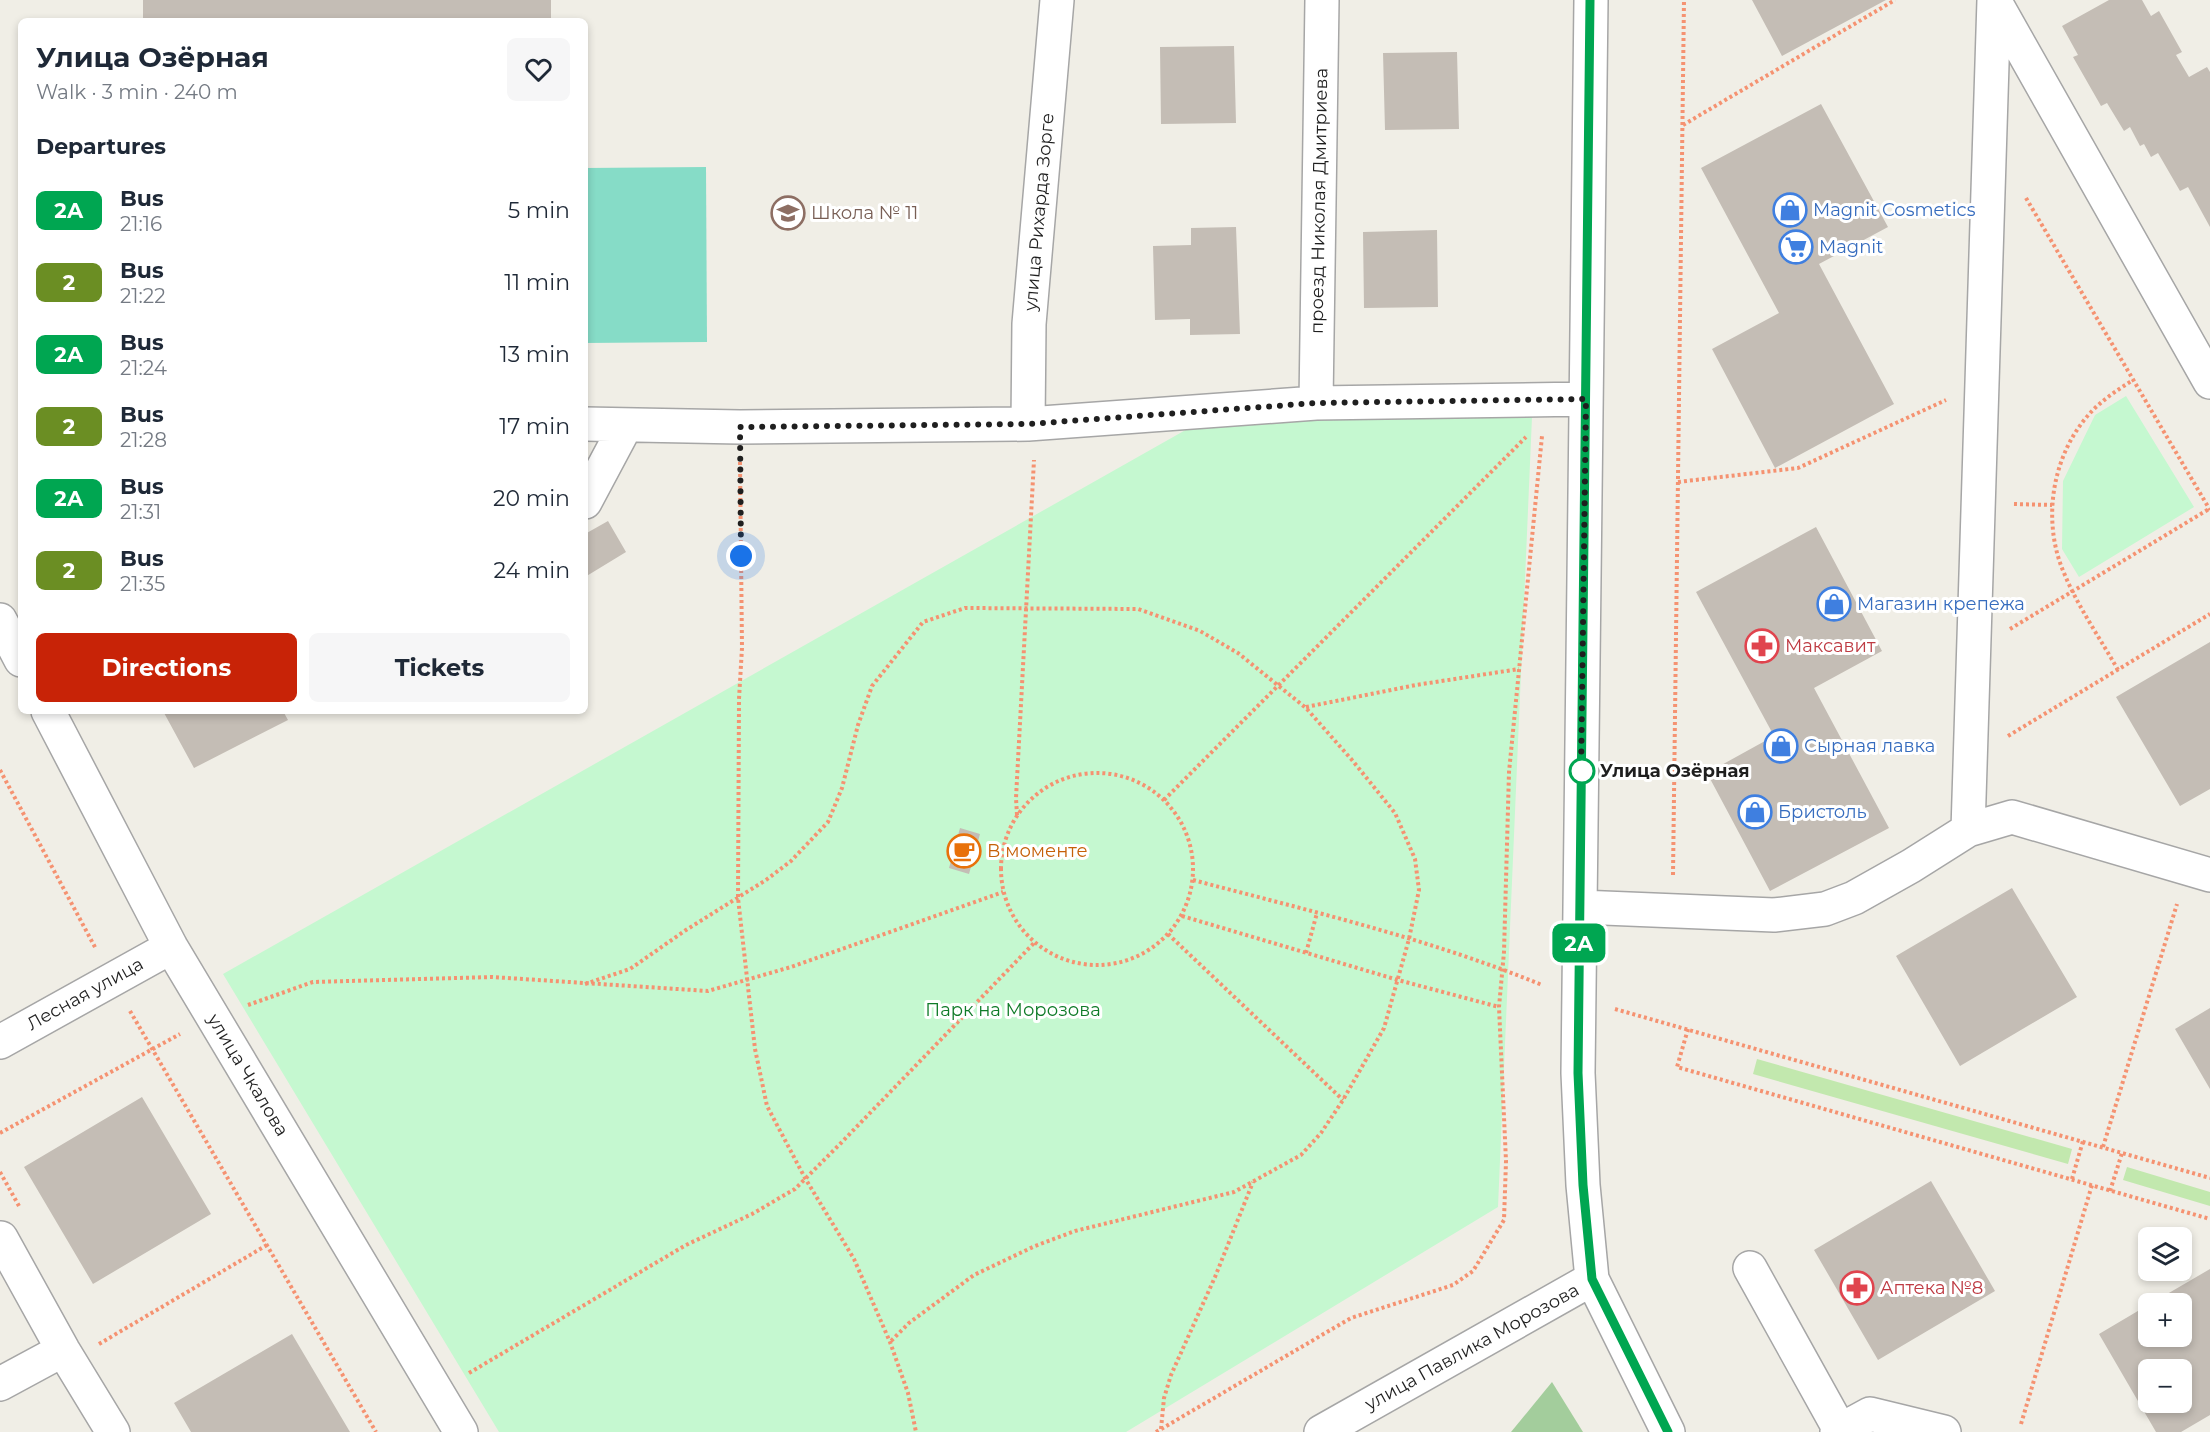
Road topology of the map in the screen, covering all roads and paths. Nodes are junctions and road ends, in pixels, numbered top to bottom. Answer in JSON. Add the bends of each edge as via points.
{"nodes":[{"id":1,"x":1057,"y":0,"type":"edge"},
{"id":2,"x":1322,"y":0,"type":"edge"},
{"id":3,"x":1591,"y":0,"type":"edge"},
{"id":4,"x":1684,"y":0,"type":"edge"},
{"id":5,"x":1895,"y":0,"type":"edge"},
{"id":6,"x":1994,"y":0,"type":"edge"},
{"id":7,"x":1682,"y":126,"type":"junction"},
{"id":8,"x":1989,"y":165,"type":"junction"},
{"id":9,"x":2133,"y":380,"type":"junction"},
{"id":10,"x":2210,"y":382,"type":"edge"},
{"id":11,"x":1982,"y":383,"type":"junction"},
{"id":12,"x":1586,"y":399,"type":"junction"},
{"id":13,"x":1316,"y":403,"type":"junction"},
{"id":14,"x":1032,"y":423,"type":"junction"},
{"id":15,"x":588,"y":424,"type":"edge"},
{"id":16,"x":626,"y":425,"type":"junction"},
{"id":17,"x":740,"y":427,"type":"junction"},
{"id":18,"x":1542,"y":432,"type":"dead end"},
{"id":19,"x":1527,"y":436,"type":"dead end"},
{"id":20,"x":1678,"y":482,"type":"junction"},
{"id":21,"x":588,"y":496,"type":"edge"},
{"id":22,"x":2210,"y":509,"type":"edge"},
{"id":23,"x":2073,"y":591,"type":"junction"},
{"id":24,"x":1025,"y":608,"type":"junction"},
{"id":25,"x":2210,"y":614,"type":"edge"},
{"id":26,"x":0,"y":620,"type":"edge"},
{"id":27,"x":1974,"y":650,"type":"junction"},
{"id":28,"x":18,"y":654,"type":"edge"},
{"id":29,"x":1519,"y":669,"type":"junction"},
{"id":30,"x":2118,"y":670,"type":"junction"},
{"id":31,"x":1278,"y":686,"type":"junction"},
{"id":32,"x":1306,"y":708,"type":"junction"},
{"id":33,"x":50,"y":714,"type":"edge"},
{"id":34,"x":1970,"y":761,"type":"junction"},
{"id":35,"x":0,"y":770,"type":"edge"},
{"id":36,"x":1164,"y":801,"type":"junction"},
{"id":37,"x":1017,"y":816,"type":"junction"},
{"id":38,"x":1968,"y":830,"type":"junction"},
{"id":39,"x":2199,"y":872,"type":"edge"},
{"id":40,"x":1193,"y":880,"type":"junction"},
{"id":41,"x":1003,"y":892,"type":"junction"},
{"id":42,"x":738,"y":898,"type":"junction"},
{"id":43,"x":1580,"y":907,"type":"junction"},
{"id":44,"x":1672,"y":911,"type":"junction"},
{"id":45,"x":1317,"y":913,"type":"junction"},
{"id":46,"x":1182,"y":915,"type":"junction"},
{"id":47,"x":1168,"y":934,"type":"junction"},
{"id":48,"x":1409,"y":939,"type":"junction"},
{"id":49,"x":1035,"y":942,"type":"junction"},
{"id":50,"x":171,"y":947,"type":"junction"},
{"id":51,"x":1306,"y":953,"type":"junction"},
{"id":52,"x":1503,"y":969,"type":"junction"},
{"id":53,"x":112,"y":979,"type":"junction"},
{"id":54,"x":747,"y":979,"type":"junction"},
{"id":55,"x":1398,"y":980,"type":"junction"},
{"id":56,"x":585,"y":984,"type":"junction"},
{"id":57,"x":1579,"y":1000,"type":"junction"},
{"id":58,"x":1499,"y":1007,"type":"junction"},
{"id":59,"x":213,"y":1017,"type":"junction"},
{"id":60,"x":1688,"y":1029,"type":"junction"},
{"id":61,"x":0,"y":1042,"type":"edge"},
{"id":62,"x":152,"y":1048,"type":"junction"},
{"id":63,"x":1343,"y":1100,"type":"junction"},
{"id":64,"x":0,"y":1133,"type":"edge"},
{"id":65,"x":2083,"y":1141,"type":"junction"},
{"id":66,"x":2103,"y":1147,"type":"junction"},
{"id":67,"x":2121,"y":1153,"type":"junction"},
{"id":68,"x":805,"y":1178,"type":"junction"},
{"id":69,"x":2210,"y":1178,"type":"edge"},
{"id":70,"x":2072,"y":1179,"type":"junction"},
{"id":71,"x":1253,"y":1182,"type":"junction"},
{"id":72,"x":2092,"y":1185,"type":"junction"},
{"id":73,"x":2110,"y":1191,"type":"junction"},
{"id":74,"x":2210,"y":1219,"type":"edge"},
{"id":75,"x":1,"y":1238,"type":"edge"},
{"id":76,"x":267,"y":1245,"type":"junction"},
{"id":77,"x":1750,"y":1268,"type":"dead end"},
{"id":78,"x":1592,"y":1279,"type":"junction"},
{"id":79,"x":890,"y":1342,"type":"junction"},
{"id":80,"x":66,"y":1356,"type":"junction"},
{"id":81,"x":0,"y":1384,"type":"edge"},
{"id":82,"x":437,"y":1392,"type":"junction"},
{"id":83,"x":2021,"y":1424,"type":"dead end"},
{"id":84,"x":1158,"y":1431,"type":"edge"},
{"id":85,"x":1839,"y":1431,"type":"edge"},
{"id":86,"x":113,"y":1432,"type":"edge"},
{"id":87,"x":376,"y":1432,"type":"edge"},
{"id":88,"x":461,"y":1432,"type":"edge"},
{"id":89,"x":916,"y":1432,"type":"edge"},
{"id":90,"x":1321,"y":1432,"type":"edge"},
{"id":91,"x":1668,"y":1432,"type":"edge"},
{"id":92,"x":1944,"y":1432,"type":"edge"}],
"edges":[{"from":1,"to":14,"type":"street","name":"улица Рихарда Зорге","via":[[1029,324]]},
{"from":2,"to":13,"type":"street","name":"проезд Николая Дмитриева"},
{"from":3,"to":12,"type":"street"},
{"from":4,"to":7,"type":"path"},
{"from":5,"to":7,"type":"path"},
{"from":6,"to":8,"type":"street"},
{"from":6,"to":10,"type":"street"},
{"from":7,"to":20,"type":"path"},
{"from":8,"to":9,"type":"path","via":[[2014,177]]},
{"from":8,"to":11,"type":"street"},
{"from":9,"to":22,"type":"path"},
{"from":9,"to":23,"type":"path","via":[[2086,418],[2064,455],[2056,480],[2052,528],[2056,550]]},
{"from":11,"to":20,"type":"path","via":[[1798,468]]},
{"from":11,"to":27,"type":"street"},
{"from":12,"to":13,"type":"street"},
{"from":12,"to":43,"type":"street"},
{"from":13,"to":14,"type":"street"},
{"from":14,"to":17,"type":"street"},
{"from":14,"to":24,"type":"path"},
{"from":15,"to":16,"type":"street"},
{"from":16,"to":17,"type":"street"},
{"from":16,"to":21,"type":"street"},
{"from":17,"to":42,"type":"path"},
{"from":18,"to":29,"type":"path"},
{"from":19,"to":31,"type":"path"},
{"from":20,"to":44,"type":"path"},
{"from":22,"to":23,"type":"path"},
{"from":23,"to":27,"type":"path"},
{"from":23,"to":30,"type":"path"},
{"from":24,"to":31,"type":"path","via":[[1138,609],[1200,631],[1238,653]]},
{"from":24,"to":37,"type":"path"},
{"from":24,"to":42,"type":"path","via":[[965,608],[923,622],[872,686],[828,822],[791,861]]},
{"from":25,"to":30,"type":"path"},
{"from":26,"to":28,"type":"street"},
{"from":27,"to":34,"type":"street"},
{"from":29,"to":32,"type":"path"},
{"from":29,"to":52,"type":"path","via":[[1509,772]]},
{"from":30,"to":34,"type":"path"},
{"from":31,"to":32,"type":"path"},
{"from":31,"to":36,"type":"path"},
{"from":32,"to":48,"type":"path","via":[[1395,813],[1415,859],[1419,890]]},
{"from":33,"to":50,"type":"street","name":"улица Чкалова"},
{"from":34,"to":38,"type":"street"},
{"from":35,"to":53,"type":"path"},
{"from":36,"to":37,"type":"path","via":[[1135,780],[1112,773],[1088,773],[1065,778],[1044,789]]},
{"from":36,"to":40,"type":"path","via":[[1184,827],[1192,849]]},
{"from":37,"to":41,"type":"path","via":[[1003,845]]},
{"from":38,"to":39,"type":"street","via":[[2012,817]]},
{"from":38,"to":44,"type":"street","via":[[1854,898],[1825,909],[1774,915]]},
{"from":39,"to":66,"type":"path"},
{"from":40,"to":45,"type":"path"},
{"from":40,"to":46,"type":"path"},
{"from":41,"to":49,"type":"path","via":[[1012,914]]},
{"from":41,"to":54,"type":"path","via":[[791,968]]},
{"from":42,"to":54,"type":"path"},
{"from":42,"to":56,"type":"path","via":[[630,969]]},
{"from":43,"to":44,"type":"street"},
{"from":43,"to":57,"type":"street"},
{"from":45,"to":48,"type":"path"},
{"from":45,"to":51,"type":"path"},
{"from":46,"to":47,"type":"path"},
{"from":46,"to":51,"type":"path"},
{"from":47,"to":49,"type":"path","via":[[1151,949],[1109,965],[1064,960]]},
{"from":47,"to":63,"type":"path"},
{"from":48,"to":52,"type":"path"},
{"from":48,"to":55,"type":"path"},
{"from":49,"to":68,"type":"path"},
{"from":50,"to":53,"type":"street","name":"Лесная улица"},
{"from":50,"to":59,"type":"street","name":"улица Чкалова"},
{"from":51,"to":55,"type":"path"},
{"from":52,"to":57,"type":"path"},
{"from":52,"to":58,"type":"path"},
{"from":53,"to":61,"type":"street","name":"Лесная улица"},
{"from":53,"to":62,"type":"path"},
{"from":54,"to":56,"type":"path","via":[[708,991]]},
{"from":54,"to":68,"type":"path","via":[[767,1106]]},
{"from":55,"to":58,"type":"path"},
{"from":55,"to":63,"type":"path","via":[[1384,1028]]},
{"from":56,"to":59,"type":"path","via":[[492,977],[313,982]]},
{"from":57,"to":60,"type":"path"},
{"from":57,"to":78,"type":"street","via":[[1583,1185]]},
{"from":58,"to":84,"type":"path","via":[[1506,1161],[1504,1220],[1473,1271],[1453,1285],[1351,1318]]},
{"from":59,"to":62,"type":"path"},
{"from":59,"to":82,"type":"street","name":"улица Чкалова"},
{"from":60,"to":65,"type":"path"},
{"from":60,"to":70,"type":"path","via":[[1677,1067]]},
{"from":62,"to":64,"type":"path"},
{"from":62,"to":76,"type":"path"},
{"from":63,"to":71,"type":"path","via":[[1301,1155]]},
{"from":65,"to":66,"type":"path"},
{"from":65,"to":70,"type":"path"},
{"from":66,"to":67,"type":"path"},
{"from":67,"to":69,"type":"path"},
{"from":67,"to":73,"type":"path"},
{"from":68,"to":79,"type":"path","via":[[854,1259]]},
{"from":68,"to":82,"type":"path","via":[[795,1189],[686,1245]]},
{"from":70,"to":72,"type":"path"},
{"from":71,"to":79,"type":"path","via":[[1234,1192],[1075,1231],[1035,1246],[974,1275],[909,1323]]},
{"from":71,"to":84,"type":"path","via":[[1171,1375]]},
{"from":72,"to":73,"type":"path"},
{"from":72,"to":83,"type":"path"},
{"from":73,"to":74,"type":"path"},
{"from":75,"to":80,"type":"street"},
{"from":76,"to":80,"type":"path"},
{"from":76,"to":87,"type":"path"},
{"from":77,"to":85,"type":"street"},
{"from":78,"to":90,"type":"street","name":"улица Павлика Морозова"},
{"from":78,"to":91,"type":"street"},
{"from":79,"to":89,"type":"path","via":[[908,1393]]},
{"from":80,"to":81,"type":"street"},
{"from":80,"to":86,"type":"street"},
{"from":82,"to":88,"type":"street","name":"улица Чкалова"},
{"from":85,"to":92,"type":"street","via":[[1870,1414]]}]}
